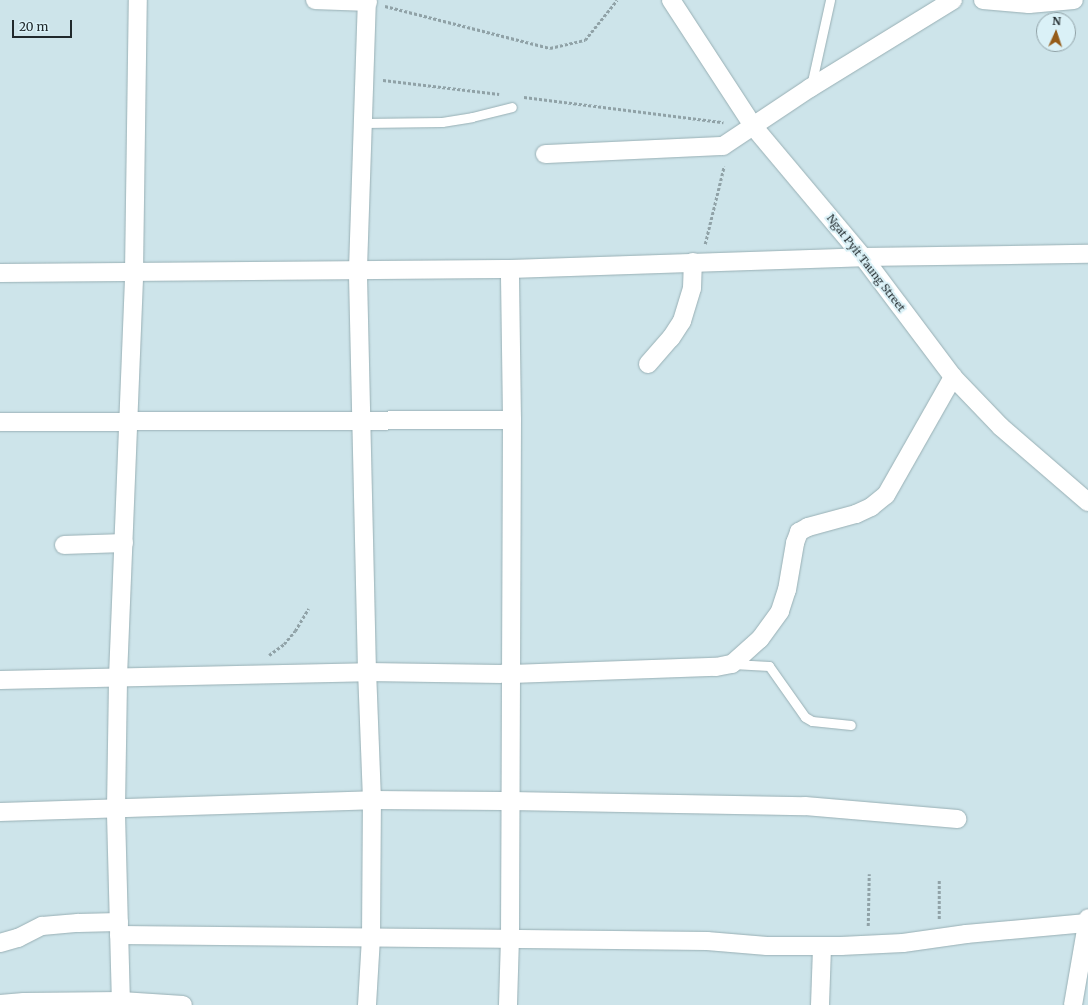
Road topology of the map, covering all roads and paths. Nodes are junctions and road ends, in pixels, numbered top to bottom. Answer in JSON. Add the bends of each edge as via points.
{"nodes":[{"id":1,"x":138,"y":0,"type":"edge"},
{"id":2,"x":315,"y":0,"type":"edge"},
{"id":3,"x":617,"y":0,"type":"edge"},
{"id":4,"x":672,"y":0,"type":"edge"},
{"id":5,"x":830,"y":0,"type":"edge"},
{"id":6,"x":952,"y":0,"type":"edge"},
{"id":7,"x":984,"y":0,"type":"edge"},
{"id":8,"x":1074,"y":0,"type":"edge"},
{"id":9,"x":368,"y":1,"type":"edge"},
{"id":10,"x":366,"y":77,"type":"junction"},
{"id":11,"x":810,"y":88,"type":"junction"},
{"id":12,"x":500,"y":94,"type":"dead end"},
{"id":13,"x":516,"y":96,"type":"dead end"},
{"id":14,"x":512,"y":107,"type":"dead end"},
{"id":15,"x":364,"y":123,"type":"junction"},
{"id":16,"x":753,"y":126,"type":"junction"},
{"id":17,"x":723,"y":146,"type":"junction"},
{"id":18,"x":545,"y":154,"type":"dead end"},
{"id":19,"x":1088,"y":254,"type":"edge"},
{"id":20,"x":863,"y":257,"type":"junction"},
{"id":21,"x":697,"y":262,"type":"junction"},
{"id":22,"x":358,"y":269,"type":"junction"},
{"id":23,"x":510,"y":269,"type":"junction"},
{"id":24,"x":134,"y":272,"type":"junction"},
{"id":25,"x":0,"y":273,"type":"edge"},
{"id":26,"x":648,"y":364,"type":"dead end"},
{"id":27,"x":953,"y":377,"type":"junction"},
{"id":28,"x":512,"y":420,"type":"junction"},
{"id":29,"x":362,"y":421,"type":"junction"},
{"id":30,"x":0,"y":422,"type":"edge"},
{"id":31,"x":128,"y":422,"type":"junction"},
{"id":32,"x":1084,"y":496,"type":"edge"},
{"id":33,"x":124,"y":543,"type":"junction"},
{"id":34,"x":64,"y":544,"type":"dead end"},
{"id":35,"x":308,"y":609,"type":"dead end"},
{"id":36,"x":265,"y":657,"type":"dead end"},
{"id":37,"x":732,"y":664,"type":"junction"},
{"id":38,"x":367,"y":672,"type":"junction"},
{"id":39,"x":511,"y":674,"type":"junction"},
{"id":40,"x":118,"y":677,"type":"junction"},
{"id":41,"x":0,"y":680,"type":"edge"},
{"id":42,"x":851,"y":725,"type":"dead end"},
{"id":43,"x":372,"y":800,"type":"junction"},
{"id":44,"x":510,"y":801,"type":"junction"},
{"id":45,"x":116,"y":808,"type":"junction"},
{"id":46,"x":0,"y":812,"type":"edge"},
{"id":47,"x":957,"y":819,"type":"dead end"},
{"id":48,"x":869,"y":874,"type":"dead end"},
{"id":49,"x":939,"y":880,"type":"dead end"},
{"id":50,"x":1088,"y":921,"type":"edge"},
{"id":51,"x":119,"y":928,"type":"junction"},
{"id":52,"x":371,"y":937,"type":"junction"},
{"id":53,"x":939,"y":938,"type":"junction"},
{"id":54,"x":510,"y":939,"type":"junction"},
{"id":55,"x":0,"y":943,"type":"edge"},
{"id":56,"x":868,"y":945,"type":"junction"},
{"id":57,"x":822,"y":946,"type":"junction"},
{"id":58,"x":121,"y":1003,"type":"edge"},
{"id":59,"x":0,"y":1004,"type":"edge"},
{"id":60,"x":183,"y":1005,"type":"edge"},
{"id":61,"x":367,"y":1005,"type":"edge"},
{"id":62,"x":508,"y":1005,"type":"edge"},
{"id":63,"x":820,"y":1005,"type":"edge"},
{"id":64,"x":1072,"y":1005,"type":"edge"}],
"edges":[{"from":1,"to":24,"type":"street"},
{"from":2,"to":9,"type":"street"},
{"from":3,"to":9,"type":"path","via":[[585,40],[550,48]]},
{"from":4,"to":16,"type":"street","name":"Ngat Pyit Taung Street"},
{"from":5,"to":11,"type":"lane"},
{"from":6,"to":11,"type":"street"},
{"from":7,"to":8,"type":"street","via":[[1029,4]]},
{"from":9,"to":10,"type":"street"},
{"from":10,"to":12,"type":"path"},
{"from":10,"to":15,"type":"street"},
{"from":11,"to":16,"type":"street"},
{"from":13,"to":16,"type":"path"},
{"from":14,"to":15,"type":"lane","via":[[442,122]]},
{"from":15,"to":22,"type":"street"},
{"from":16,"to":17,"type":"street"},
{"from":16,"to":20,"type":"street","name":"Ngat Pyit Taung Street"},
{"from":17,"to":18,"type":"street"},
{"from":17,"to":21,"type":"path","via":[[726,161]]},
{"from":19,"to":20,"type":"street"},
{"from":20,"to":21,"type":"street"},
{"from":20,"to":27,"type":"street","name":"Ngat Pyit Taung Street"},
{"from":21,"to":23,"type":"street"},
{"from":21,"to":26,"type":"street","via":[[682,320],[671,338]]},
{"from":22,"to":23,"type":"street"},
{"from":22,"to":24,"type":"street"},
{"from":22,"to":29,"type":"street"},
{"from":23,"to":28,"type":"street"},
{"from":24,"to":25,"type":"street"},
{"from":24,"to":31,"type":"street"},
{"from":27,"to":32,"type":"street","name":"Ngat Pyit Taung Street","via":[[1001,427]]},
{"from":27,"to":37,"type":"street","via":[[886,495],[871,507],[856,514],[808,527],[799,532],[780,611],[760,639]]},
{"from":28,"to":29,"type":"street"},
{"from":28,"to":39,"type":"street"},
{"from":29,"to":31,"type":"street"},
{"from":29,"to":38,"type":"street"},
{"from":30,"to":31,"type":"street"},
{"from":31,"to":33,"type":"street"},
{"from":33,"to":34,"type":"street"},
{"from":33,"to":40,"type":"street"},
{"from":35,"to":36,"type":"path","via":[[284,644]]},
{"from":37,"to":39,"type":"street","via":[[716,668]]},
{"from":37,"to":42,"type":"lane","via":[[769,666],[805,717],[812,721]]},
{"from":38,"to":39,"type":"street"},
{"from":38,"to":40,"type":"street"},
{"from":38,"to":43,"type":"street"},
{"from":39,"to":44,"type":"street"},
{"from":40,"to":41,"type":"street"},
{"from":40,"to":45,"type":"street"},
{"from":43,"to":44,"type":"street"},
{"from":43,"to":45,"type":"street"},
{"from":43,"to":52,"type":"street"},
{"from":44,"to":47,"type":"street","via":[[805,806]]},
{"from":44,"to":54,"type":"street"},
{"from":45,"to":46,"type":"street"},
{"from":45,"to":51,"type":"street"},
{"from":48,"to":56,"type":"path"},
{"from":49,"to":53,"type":"path"},
{"from":50,"to":53,"type":"street"},
{"from":50,"to":64,"type":"street"},
{"from":51,"to":52,"type":"street"},
{"from":51,"to":55,"type":"street","via":[[78,923],[42,926],[18,938]]},
{"from":51,"to":58,"type":"street"},
{"from":52,"to":54,"type":"street"},
{"from":52,"to":61,"type":"street"},
{"from":53,"to":56,"type":"street"},
{"from":54,"to":57,"type":"street","via":[[707,941],[767,946]]},
{"from":54,"to":62,"type":"street"},
{"from":56,"to":57,"type":"street"},
{"from":57,"to":63,"type":"street"},
{"from":58,"to":59,"type":"street"},
{"from":58,"to":60,"type":"street"}]}
